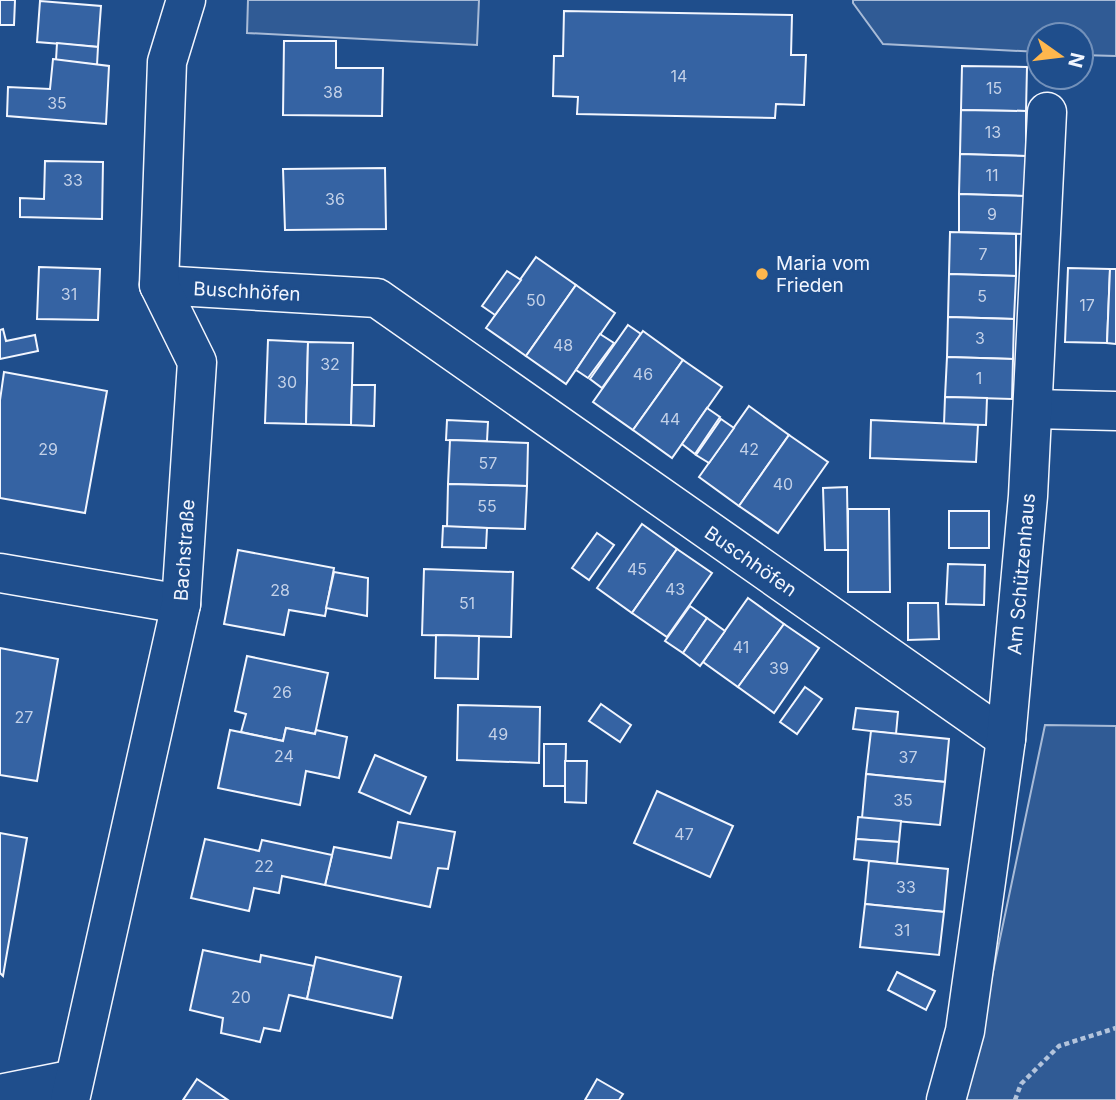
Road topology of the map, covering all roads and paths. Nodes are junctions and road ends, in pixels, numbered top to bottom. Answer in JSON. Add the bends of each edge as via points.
{"nodes":[{"id":1,"x":186,"y":0,"type":"edge"},
{"id":2,"x":1047,"y":112,"type":"dead end"},
{"id":3,"x":159,"y":285,"type":"junction"},
{"id":4,"x":1033,"y":409,"type":"junction"},
{"id":5,"x":1116,"y":411,"type":"edge"},
{"id":6,"x":0,"y":573,"type":"edge"},
{"id":7,"x":181,"y":604,"type":"junction"},
{"id":8,"x":1006,"y":739,"type":"junction"},
{"id":9,"x":1116,"y":1028,"type":"edge"},
{"id":10,"x":72,"y":1090,"type":"edge"},
{"id":11,"x":0,"y":1094,"type":"edge"},
{"id":12,"x":946,"y":1100,"type":"edge"},
{"id":13,"x":1015,"y":1100,"type":"edge"}],
"edges":[{"from":1,"to":3,"type":"street","name":"Bachstraße","via":[[167,62]]},
{"from":2,"to":4,"type":"street","name":"Am Schützenhaus"},
{"from":3,"to":7,"type":"street","name":"Bachstraße","via":[[197,362]]},
{"from":3,"to":8,"type":"street","name":"Buschhöfen","via":[[377,298]]},
{"from":4,"to":5,"type":"street"},
{"from":4,"to":8,"type":"street","name":"Am Schützenhaus"},
{"from":6,"to":7,"type":"street"},
{"from":7,"to":10,"type":"street","name":"Bachstraße"},
{"from":8,"to":12,"type":"street","via":[[965,1031]]},
{"from":9,"to":13,"type":"path","via":[[1059,1046],[1021,1084]]},
{"from":10,"to":11,"type":"street"}]}
